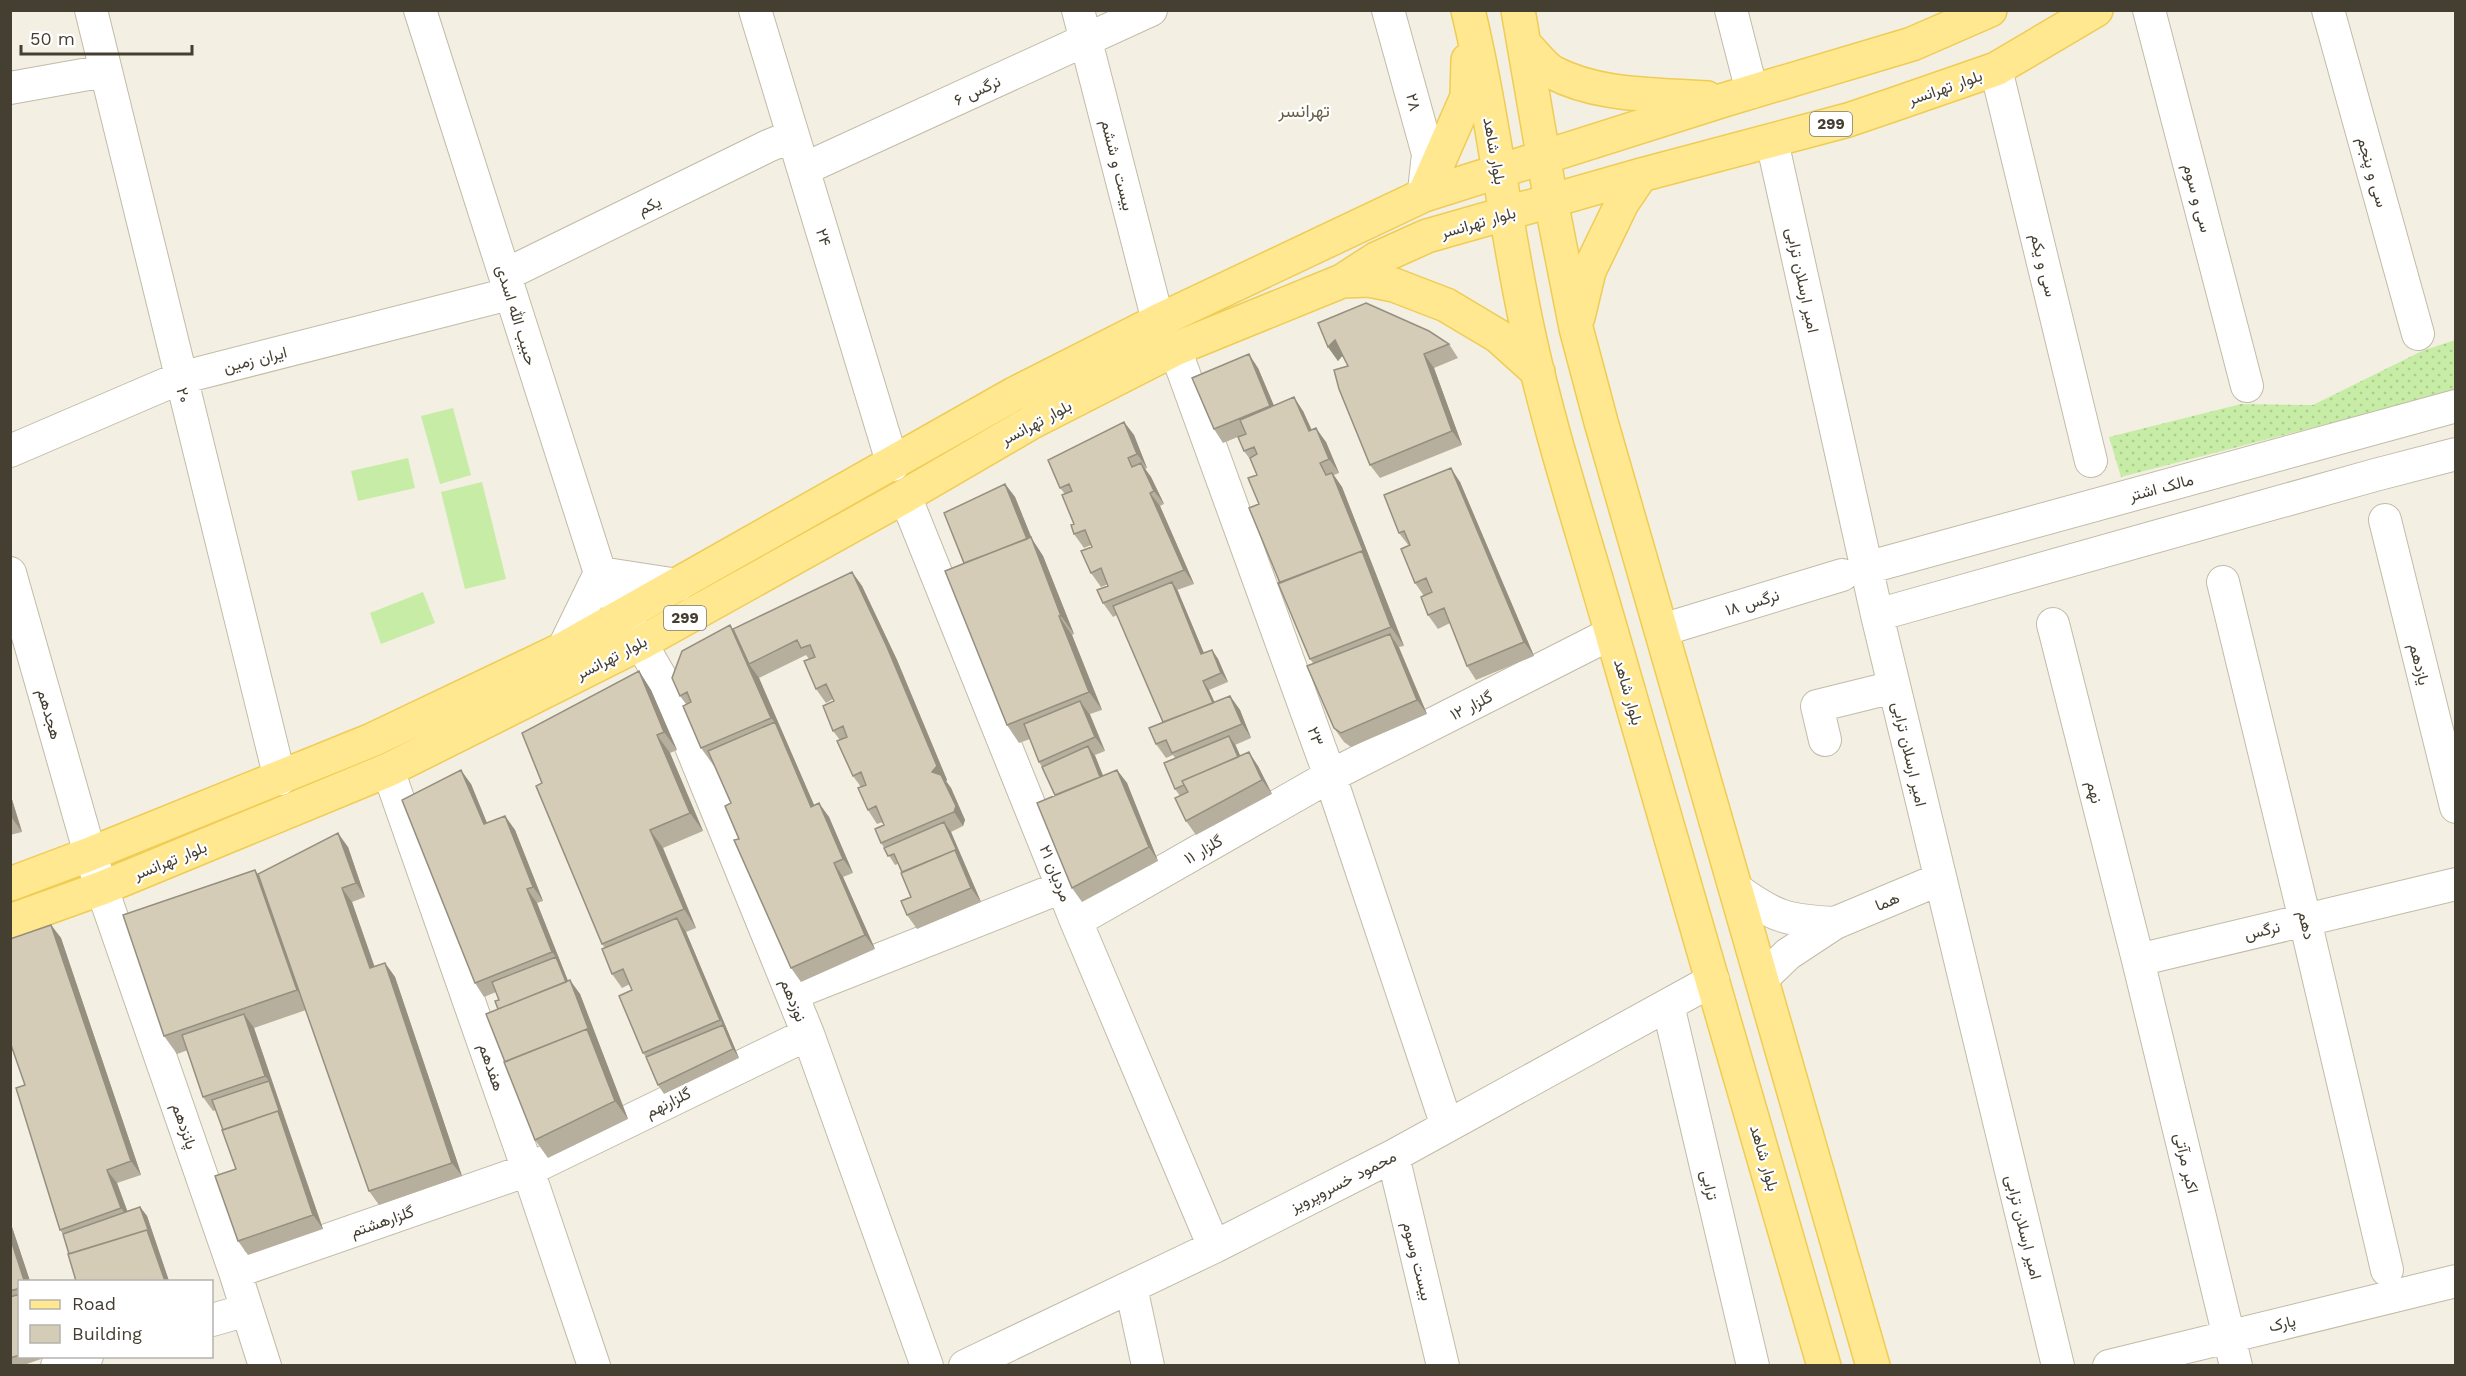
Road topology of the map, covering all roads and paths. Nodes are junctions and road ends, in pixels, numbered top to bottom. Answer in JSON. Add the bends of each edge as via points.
{"nodes":[{"id":1,"x":90,"y":10,"type":"edge"},
{"id":2,"x":420,"y":10,"type":"edge"},
{"id":3,"x":755,"y":10,"type":"edge"},
{"id":4,"x":1151,"y":10,"type":"edge"},
{"id":5,"x":1388,"y":10,"type":"edge"},
{"id":6,"x":1518,"y":10,"type":"edge"},
{"id":7,"x":1731,"y":10,"type":"edge"},
{"id":8,"x":1990,"y":10,"type":"edge"},
{"id":9,"x":2096,"y":10,"type":"edge"},
{"id":10,"x":2149,"y":10,"type":"edge"},
{"id":11,"x":2328,"y":10,"type":"edge"},
{"id":12,"x":1469,"y":14,"type":"edge"},
{"id":13,"x":1082,"y":25,"type":"edge"},
{"id":14,"x":1526,"y":46,"type":"junction"},
{"id":15,"x":1996,"y":69,"type":"junction"},
{"id":16,"x":105,"y":71,"type":"junction"},
{"id":17,"x":10,"y":88,"type":"edge"},
{"id":18,"x":1738,"y":96,"type":"junction"},
{"id":19,"x":793,"y":136,"type":"junction"},
{"id":20,"x":1772,"y":141,"type":"junction"},
{"id":21,"x":1544,"y":156,"type":"junction"},
{"id":22,"x":804,"y":169,"type":"junction"},
{"id":23,"x":1500,"y":170,"type":"junction"},
{"id":24,"x":1641,"y":175,"type":"junction"},
{"id":25,"x":1424,"y":195,"type":"junction"},
{"id":26,"x":1551,"y":201,"type":"junction"},
{"id":27,"x":1506,"y":213,"type":"junction"},
{"id":28,"x":1342,"y":281,"type":"junction"},
{"id":29,"x":507,"y":285,"type":"junction"},
{"id":30,"x":1158,"y":321,"type":"junction"},
{"id":31,"x":1576,"y":328,"type":"junction"},
{"id":32,"x":2418,"y":334,"type":"dead end"},
{"id":33,"x":1529,"y":338,"type":"junction"},
{"id":34,"x":1175,"y":349,"type":"junction"},
{"id":35,"x":1538,"y":372,"type":"junction"},
{"id":36,"x":180,"y":378,"type":"junction"},
{"id":37,"x":2247,"y":386,"type":"dead end"},
{"id":38,"x":2456,"y":406,"type":"edge"},
{"id":39,"x":10,"y":451,"type":"edge"},
{"id":40,"x":2456,"y":454,"type":"edge"},
{"id":41,"x":2091,"y":461,"type":"dead end"},
{"id":42,"x":892,"y":465,"type":"junction"},
{"id":43,"x":905,"y":496,"type":"junction"},
{"id":44,"x":2385,"y":520,"type":"dead end"},
{"id":45,"x":1854,"y":571,"type":"junction"},
{"id":46,"x":10,"y":573,"type":"edge"},
{"id":47,"x":600,"y":573,"type":"junction"},
{"id":48,"x":2223,"y":582,"type":"dead end"},
{"id":49,"x":653,"y":614,"type":"junction"},
{"id":50,"x":1877,"y":615,"type":"junction"},
{"id":51,"x":2053,"y":624,"type":"dead end"},
{"id":52,"x":1662,"y":630,"type":"junction"},
{"id":53,"x":1612,"y":633,"type":"junction"},
{"id":54,"x":599,"y":646,"type":"junction"},
{"id":55,"x":563,"y":649,"type":"junction"},
{"id":56,"x":1894,"y":687,"type":"junction"},
{"id":57,"x":1825,"y":740,"type":"dead end"},
{"id":58,"x":388,"y":770,"type":"junction"},
{"id":59,"x":1330,"y":776,"type":"junction"},
{"id":60,"x":280,"y":778,"type":"junction"},
{"id":61,"x":2456,"y":807,"type":"edge"},
{"id":62,"x":90,"y":854,"type":"junction"},
{"id":63,"x":1940,"y":879,"type":"junction"},
{"id":64,"x":10,"y":884,"type":"edge"},
{"id":65,"x":2456,"y":884,"type":"edge"},
{"id":66,"x":1062,"y":887,"type":"junction"},
{"id":67,"x":102,"y":888,"type":"junction"},
{"id":68,"x":1736,"y":889,"type":"junction"},
{"id":69,"x":2305,"y":920,"type":"junction"},
{"id":70,"x":10,"y":921,"type":"edge"},
{"id":71,"x":1076,"y":921,"type":"junction"},
{"id":72,"x":1834,"y":923,"type":"junction"},
{"id":73,"x":2138,"y":960,"type":"junction"},
{"id":74,"x":1762,"y":979,"type":"junction"},
{"id":75,"x":1713,"y":980,"type":"junction"},
{"id":76,"x":792,"y":993,"type":"junction"},
{"id":77,"x":1668,"y":1005,"type":"junction"},
{"id":78,"x":808,"y":1034,"type":"junction"},
{"id":79,"x":1447,"y":1126,"type":"junction"},
{"id":80,"x":1393,"y":1156,"type":"junction"},
{"id":81,"x":528,"y":1170,"type":"junction"},
{"id":82,"x":1214,"y":1247,"type":"junction"},
{"id":83,"x":2387,"y":1269,"type":"dead end"},
{"id":84,"x":235,"y":1272,"type":"junction"},
{"id":85,"x":2456,"y":1281,"type":"edge"},
{"id":86,"x":1131,"y":1287,"type":"junction"},
{"id":87,"x":247,"y":1310,"type":"junction"},
{"id":88,"x":213,"y":1320,"type":"edge"},
{"id":89,"x":2232,"y":1351,"type":"edge"},
{"id":90,"x":80,"y":1358,"type":"edge"},
{"id":91,"x":57,"y":1365,"type":"edge"},
{"id":92,"x":265,"y":1365,"type":"edge"},
{"id":93,"x":594,"y":1365,"type":"edge"},
{"id":94,"x":927,"y":1365,"type":"edge"},
{"id":95,"x":965,"y":1365,"type":"edge"},
{"id":96,"x":1148,"y":1365,"type":"edge"},
{"id":97,"x":1443,"y":1365,"type":"edge"},
{"id":98,"x":1753,"y":1365,"type":"edge"},
{"id":99,"x":1824,"y":1365,"type":"edge"},
{"id":100,"x":1873,"y":1365,"type":"edge"},
{"id":101,"x":2058,"y":1365,"type":"edge"},
{"id":102,"x":2109,"y":1365,"type":"edge"}],
"edges":[{"from":1,"to":16,"type":"street","name":"۲۰"},
{"from":2,"to":29,"type":"street","name":"حبیب الله اسدی"},
{"from":3,"to":19,"type":"street","name":"۲۴"},
{"from":4,"to":13,"type":"street","name":"نرگس ۶"},
{"from":5,"to":25,"type":"street","name":"۲۸","via":[[1428,154]]},
{"from":6,"to":14,"type":"main road"},
{"from":7,"to":18,"type":"street"},
{"from":8,"to":18,"type":"main road","name":"بلوار تهرانسر","via":[[1912,44]]},
{"from":9,"to":15,"type":"main road","name":"بلوار تهرانسر","number":"299"},
{"from":10,"to":37,"type":"street","name":"سی و سوم"},
{"from":11,"to":32,"type":"street","name":"سی و پنجم"},
{"from":12,"to":23,"type":"main road","name":"بلوار شاهد"},
{"from":12,"to":25,"type":"main road","via":[[1467,97]]},
{"from":13,"to":22,"type":"street","name":"نرگس ۶"},
{"from":13,"to":30,"type":"street","name":"بیست و ششم"},
{"from":14,"to":18,"type":"main road","via":[[1551,71],[1583,84],[1613,91]]},
{"from":14,"to":21,"type":"main road"},
{"from":15,"to":20,"type":"main road","name":"بلوار تهرانسر","number":"299","via":[[1848,120]]},
{"from":15,"to":41,"type":"street","name":"سی و یکم"},
{"from":16,"to":17,"type":"street"},
{"from":16,"to":36,"type":"street","name":"۲۰"},
{"from":18,"to":21,"type":"main road","name":"بلوار تهرانسر"},
{"from":19,"to":22,"type":"street","name":"۲۴"},
{"from":19,"to":29,"type":"street","name":"یکم"},
{"from":20,"to":24,"type":"main road","name":"بلوار تهرانسر","number":"299"},
{"from":20,"to":45,"type":"street","name":"امیر ارسلان ترابی"},
{"from":21,"to":23,"type":"main road","name":"بلوار تهرانسر"},
{"from":21,"to":26,"type":"main road"},
{"from":22,"to":42,"type":"street","name":"۲۴"},
{"from":23,"to":25,"type":"main road","name":"بلوار تهرانسر"},
{"from":23,"to":27,"type":"main road","name":"بلوار شاهد"},
{"from":24,"to":26,"type":"main road","name":"بلوار تهرانسر","number":"299"},
{"from":24,"to":31,"type":"main road","via":[[1622,203],[1589,271]]},
{"from":25,"to":30,"type":"main road","name":"بلوار تهرانسر"},
{"from":26,"to":27,"type":"main road","name":"بلوار تهرانسر","number":"299"},
{"from":26,"to":31,"type":"main road"},
{"from":27,"to":28,"type":"main road","name":"بلوار تهرانسر","number":"299","via":[[1427,236],[1376,259]]},
{"from":27,"to":33,"type":"main road","name":"بلوار شاهد"},
{"from":28,"to":34,"type":"main road","name":"بلوار تهرانسر","number":"299"},
{"from":28,"to":35,"type":"main road","via":[[1369,280],[1394,285],[1446,305],[1498,336]]},
{"from":29,"to":36,"type":"street","name":"ایران زمین"},
{"from":29,"to":47,"type":"street","name":"حبیب الله اسدی"},
{"from":30,"to":42,"type":"main road","name":"بلوار تهرانسر","via":[[1014,394]]},
{"from":31,"to":33,"type":"main road"},
{"from":31,"to":52,"type":"main road"},
{"from":33,"to":35,"type":"main road","name":"بلوار شاهد"},
{"from":34,"to":43,"type":"main road","name":"بلوار تهرانسر","number":"299","via":[[1032,422]]},
{"from":34,"to":59,"type":"street","name":"۲۳"},
{"from":35,"to":53,"type":"main road","name":"بلوار شاهد"},
{"from":36,"to":39,"type":"street","name":"ایران زمین"},
{"from":36,"to":60,"type":"street","name":"۲۰"},
{"from":38,"to":45,"type":"street","name":"مالک اشتر"},
{"from":40,"to":50,"type":"street"},
{"from":42,"to":49,"type":"main road","name":"بلوار تهرانسر"},
{"from":43,"to":49,"type":"main road","name":"بلوار تهرانسر","number":"299"},
{"from":43,"to":66,"type":"street","name":"۲۱ مردیان"},
{"from":44,"to":61,"type":"street","name":"یازدهم"},
{"from":45,"to":50,"type":"street","name":"امیر ارسلان ترابی"},
{"from":45,"to":52,"type":"street","name":"نرگس ۱۸"},
{"from":46,"to":62,"type":"street","name":"هجدهم"},
{"from":47,"to":49,"type":"street"},
{"from":47,"to":49,"type":"street","name":"حبیب الله اسدی"},
{"from":47,"to":55,"type":"street"},
{"from":48,"to":69,"type":"street","name":"دهم"},
{"from":49,"to":54,"type":"main road","name":"بلوار تهرانسر","number":"299"},
{"from":49,"to":76,"type":"street","name":"نوزدهم","via":[[668,690]]},
{"from":50,"to":56,"type":"street","name":"امیر ارسلان ترابی"},
{"from":51,"to":73,"type":"street","name":"نهم"},
{"from":52,"to":68,"type":"main road"},
{"from":53,"to":59,"type":"street","name":"گلزار ۱۲"},
{"from":53,"to":75,"type":"main road","name":"بلوار شاهد"},
{"from":54,"to":55,"type":"main road","name":"بلوار تهرانسر"},
{"from":54,"to":58,"type":"main road","name":"بلوار تهرانسر","number":"299"},
{"from":55,"to":60,"type":"main road","name":"بلوار تهرانسر","via":[[372,740]]},
{"from":56,"to":57,"type":"street","via":[[1817,706]]},
{"from":56,"to":63,"type":"street","name":"امیر ارسلان ترابی"},
{"from":58,"to":67,"type":"main road","name":"بلوار تهرانسر","number":"299"},
{"from":58,"to":81,"type":"street","name":"هفدهم"},
{"from":59,"to":71,"type":"street","name":"گلزار ۱۱"},
{"from":59,"to":79,"type":"street","name":"۲۳"},
{"from":60,"to":62,"type":"main road","name":"بلوار تهرانسر"},
{"from":62,"to":64,"type":"main road","name":"بلوار تهرانسر"},
{"from":62,"to":67,"type":"street","name":"هجدهم"},
{"from":63,"to":72,"type":"street","name":"هما"},
{"from":63,"to":101,"type":"street","name":"امیر ارسلان ترابی"},
{"from":65,"to":69,"type":"street","name":"نرگس"},
{"from":66,"to":71,"type":"street","name":"۲۱ مردیان"},
{"from":66,"to":76,"type":"street"},
{"from":67,"to":70,"type":"main road","name":"بلوار تهرانسر","number":"299"},
{"from":67,"to":84,"type":"street","name":"پانزدهم"},
{"from":68,"to":72,"type":"street","via":[[1765,910],[1799,922]]},
{"from":68,"to":74,"type":"main road"},
{"from":69,"to":73,"type":"street","name":"نرگس"},
{"from":69,"to":83,"type":"street","name":"دهم"},
{"from":71,"to":82,"type":"street","name":"۲۱ مردیان"},
{"from":72,"to":74,"type":"street","via":[[1788,954]]},
{"from":73,"to":89,"type":"street","name":"اکبر مرآتی"},
{"from":74,"to":100,"type":"main road"},
{"from":75,"to":77,"type":"street","name":"محمود خسروپرویز"},
{"from":75,"to":99,"type":"main road","name":"بلوار شاهد"},
{"from":76,"to":78,"type":"street","name":"نوزدهم"},
{"from":77,"to":79,"type":"street","name":"محمود خسروپرویز"},
{"from":77,"to":98,"type":"street","name":"ترابی"},
{"from":78,"to":81,"type":"street","name":"گلزارنهم"},
{"from":78,"to":94,"type":"street","name":"نوزدهم"},
{"from":79,"to":80,"type":"street","name":"محمود خسروپرویز"},
{"from":80,"to":82,"type":"street","name":"محمود خسروپرویز"},
{"from":80,"to":97,"type":"street","name":"بیست وسوم"},
{"from":81,"to":84,"type":"street","name":"گلزارهشتم"},
{"from":81,"to":93,"type":"street","name":"هفدهم"},
{"from":82,"to":86,"type":"street","name":"محمود خسروپرویز"},
{"from":84,"to":87,"type":"street","name":"پانزدهم"},
{"from":85,"to":89,"type":"street","name":"پارک"},
{"from":86,"to":95,"type":"street","name":"محمود خسروپرویز"},
{"from":86,"to":96,"type":"street"},
{"from":87,"to":88,"type":"street"},
{"from":87,"to":92,"type":"street","name":"پانزدهم"},
{"from":89,"to":102,"type":"street","name":"پارک"},
{"from":90,"to":91,"type":"street"}]}
